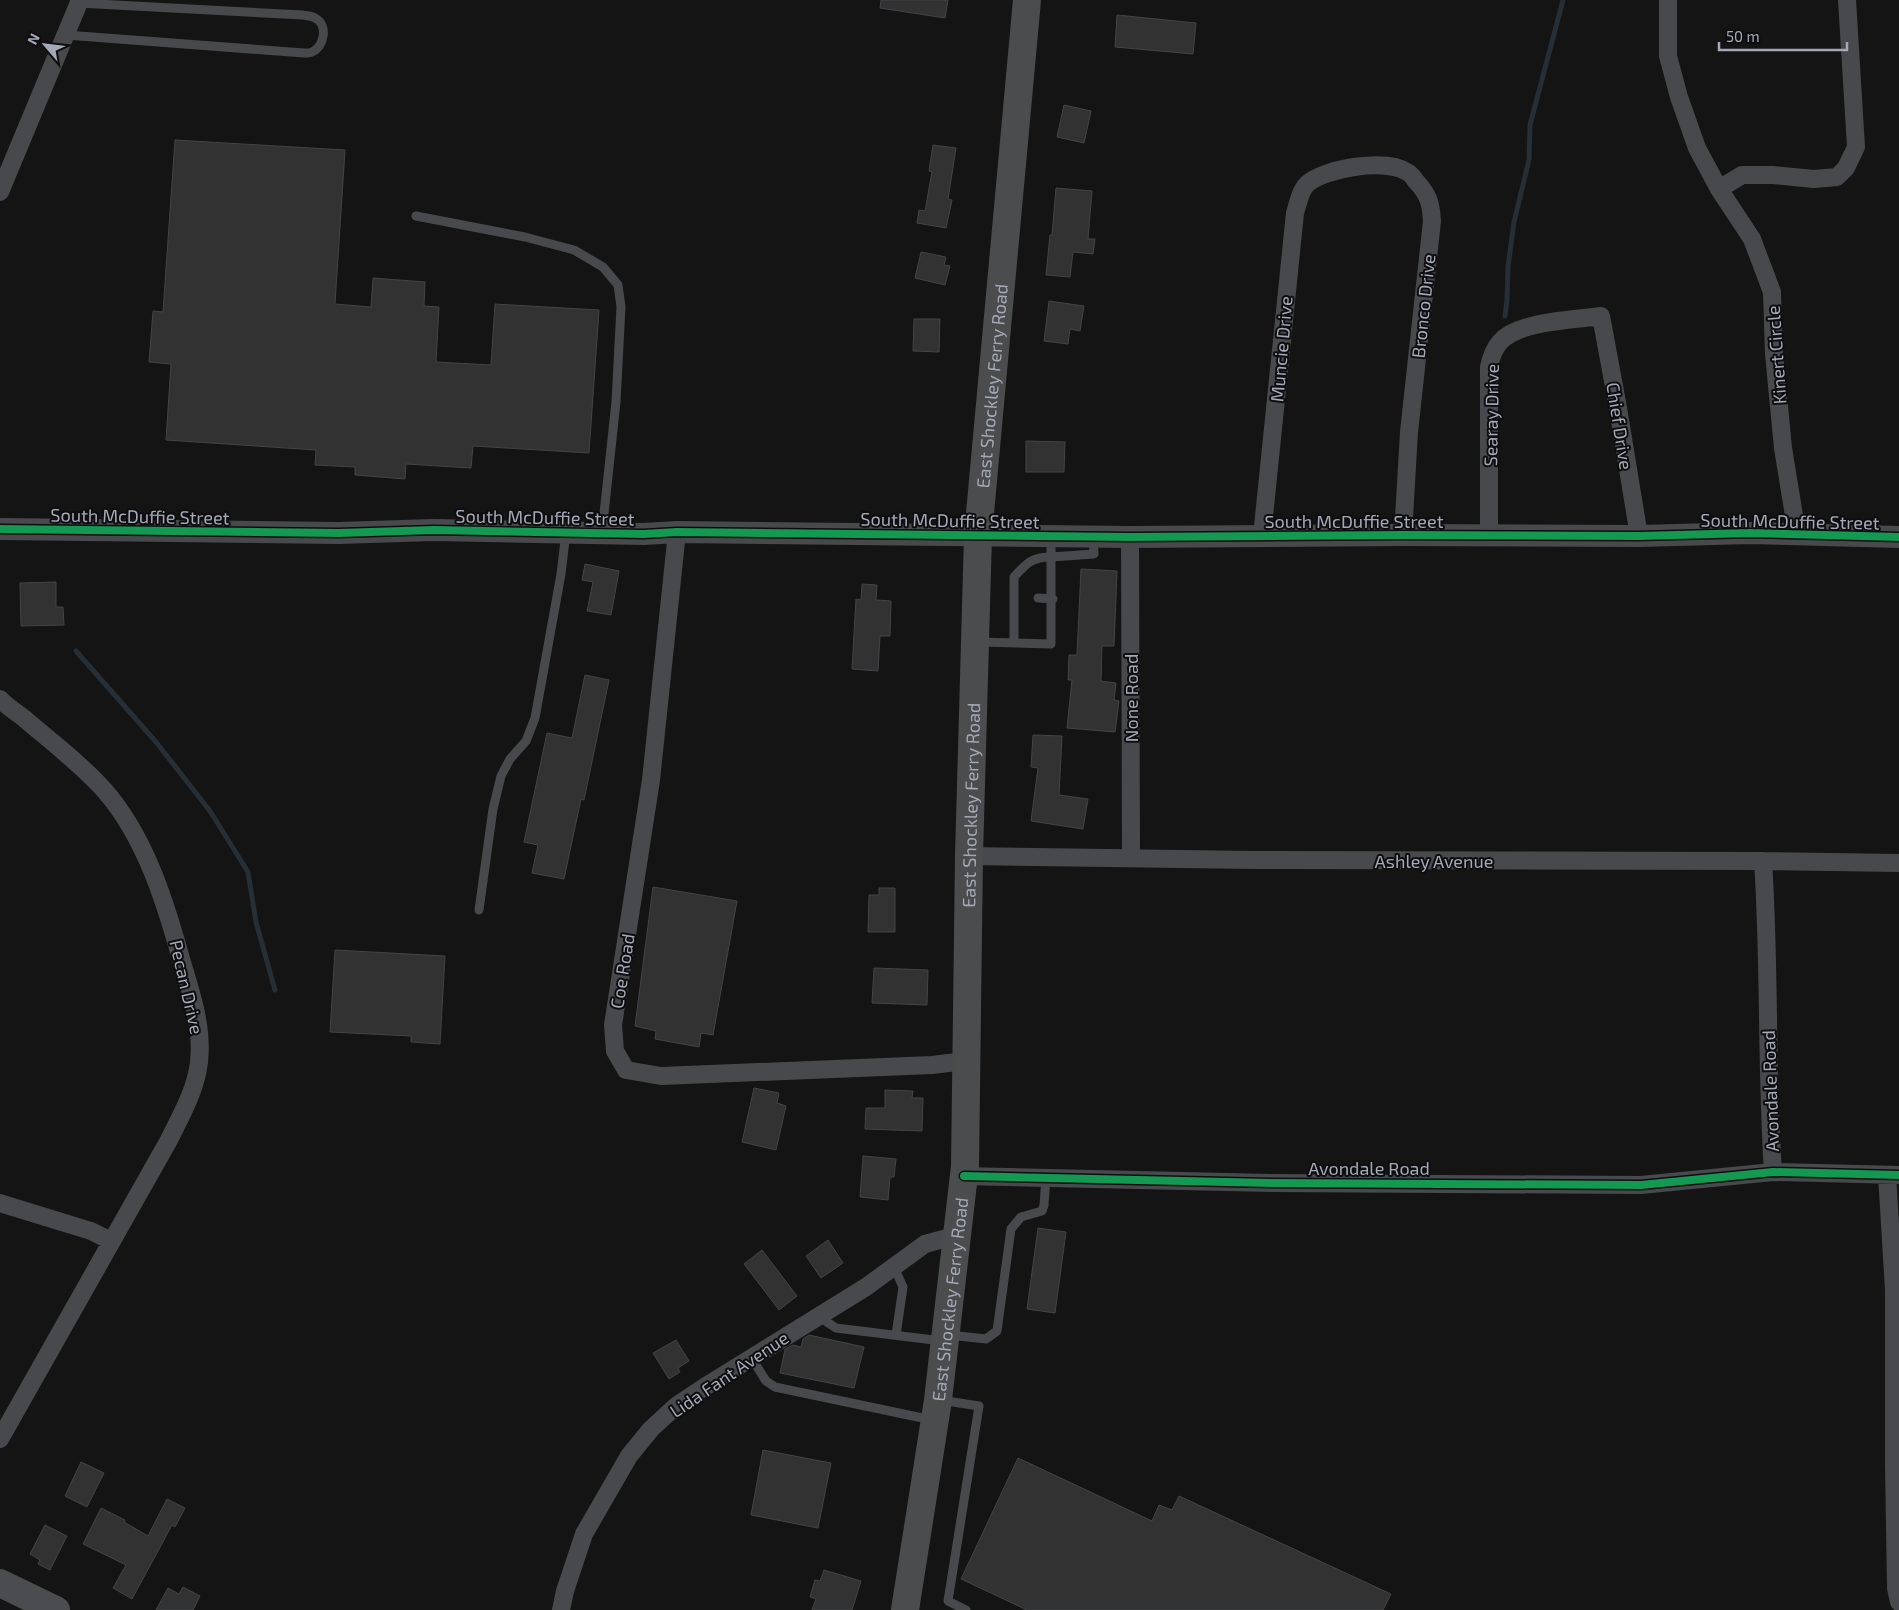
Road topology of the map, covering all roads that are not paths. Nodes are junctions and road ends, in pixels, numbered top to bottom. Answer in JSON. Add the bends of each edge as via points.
{"nodes":[{"id":1,"x":1027,"y":0,"type":"edge"},
{"id":2,"x":1668,"y":0,"type":"edge"},
{"id":3,"x":1847,"y":0,"type":"edge"},
{"id":4,"x":79,"y":2,"type":"edge"},
{"id":5,"x":66,"y":35,"type":"junction"},
{"id":6,"x":1323,"y":174,"type":"joint"},
{"id":7,"x":1720,"y":189,"type":"junction"},
{"id":8,"x":0,"y":192,"type":"edge"},
{"id":9,"x":416,"y":216,"type":"dead end"},
{"id":10,"x":1601,"y":316,"type":"joint"},
{"id":11,"x":0,"y":529,"type":"edge"},
{"id":12,"x":566,"y":532,"type":"junction"},
{"id":13,"x":602,"y":532,"type":"junction"},
{"id":14,"x":677,"y":532,"type":"junction"},
{"id":15,"x":1797,"y":534,"type":"junction"},
{"id":16,"x":978,"y":535,"type":"junction"},
{"id":17,"x":1403,"y":535,"type":"junction"},
{"id":18,"x":1262,"y":536,"type":"junction"},
{"id":19,"x":1490,"y":536,"type":"junction"},
{"id":20,"x":1639,"y":536,"type":"junction"},
{"id":21,"x":1130,"y":537,"type":"junction"},
{"id":22,"x":1899,"y":537,"type":"edge"},
{"id":23,"x":1051,"y":546,"type":"junction"},
{"id":24,"x":1038,"y":598,"type":"dead end"},
{"id":25,"x":1052,"y":599,"type":"junction"},
{"id":26,"x":975,"y":642,"type":"junction"},
{"id":27,"x":1014,"y":643,"type":"junction"},
{"id":28,"x":0,"y":699,"type":"edge"},
{"id":29,"x":969,"y":856,"type":"junction"},
{"id":30,"x":1131,"y":858,"type":"junction"},
{"id":31,"x":1763,"y":861,"type":"junction"},
{"id":32,"x":1899,"y":863,"type":"edge"},
{"id":33,"x":479,"y":910,"type":"dead end"},
{"id":34,"x":966,"y":1061,"type":"junction"},
{"id":35,"x":1773,"y":1172,"type":"junction"},
{"id":36,"x":1893,"y":1175,"type":"edge"},
{"id":37,"x":964,"y":1176,"type":"junction"},
{"id":38,"x":1046,"y":1178,"type":"junction"},
{"id":39,"x":0,"y":1203,"type":"edge"},
{"id":40,"x":958,"y":1235,"type":"junction"},
{"id":41,"x":112,"y":1241,"type":"junction"},
{"id":42,"x":894,"y":1267,"type":"junction"},
{"id":43,"x":818,"y":1316,"type":"junction"},
{"id":44,"x":896,"y":1335,"type":"junction"},
{"id":45,"x":945,"y":1338,"type":"junction"},
{"id":46,"x":751,"y":1357,"type":"junction"},
{"id":47,"x":936,"y":1410,"type":"junction"},
{"id":48,"x":0,"y":1439,"type":"edge"},
{"id":49,"x":0,"y":1583,"type":"edge"},
{"id":50,"x":1899,"y":1602,"type":"edge"},
{"id":51,"x":56,"y":1610,"type":"edge"},
{"id":52,"x":561,"y":1610,"type":"edge"},
{"id":53,"x":905,"y":1610,"type":"edge"},
{"id":54,"x":966,"y":1610,"type":"edge"}],
"edges":[{"from":1,"to":16,"type":"highway","name":"East Shockley Ferry Road"},
{"from":2,"to":7,"type":"street","name":"Kinert Circle","via":[[1668,56],[1679,97],[1697,148]]},
{"from":3,"to":7,"type":"street","via":[[1856,147],[1846,168],[1837,177],[1814,180],[1742,174]]},
{"from":4,"to":5,"type":"street"},
{"from":4,"to":5,"type":"lane","via":[[303,15],[320,22],[324,29],[323,37],[313,52],[304,53]]},
{"from":5,"to":8,"type":"street"},
{"from":6,"to":17,"type":"street","name":"Bronco Drive","via":[[1353,166],[1392,166],[1407,171],[1425,191],[1431,206],[1409,432]]},
{"from":6,"to":18,"type":"street","name":"Muncie Drive","via":[[1306,185],[1295,213]]},
{"from":7,"to":15,"type":"street","name":"Kinert Circle","via":[[1752,239],[1772,292],[1783,448]]},
{"from":9,"to":13,"type":"lane","via":[[574,250],[603,267],[618,285],[621,306],[616,402]]},
{"from":10,"to":19,"type":"street","name":"Searay Drive","via":[[1527,326],[1501,340],[1493,351],[1489,366]]},
{"from":10,"to":20,"type":"street","name":"Chief Drive"},
{"from":11,"to":12,"type":"street","name":"South McDuffie Street"},
{"from":12,"to":13,"type":"street","name":"South McDuffie Street"},
{"from":12,"to":33,"type":"lane","via":[[535,718],[526,741],[510,758],[501,776],[493,809]]},
{"from":13,"to":14,"type":"street","name":"South McDuffie Street"},
{"from":14,"to":16,"type":"street","name":"South McDuffie Street"},
{"from":14,"to":34,"type":"street","name":"Coe Road","via":[[651,780],[613,1025],[615,1051],[626,1070],[661,1076]]},
{"from":15,"to":20,"type":"street","name":"South McDuffie Street"},
{"from":15,"to":22,"type":"street","name":"South McDuffie Street"},
{"from":16,"to":23,"type":"street","name":"South McDuffie Street"},
{"from":16,"to":26,"type":"highway","name":"East Shockley Ferry Road"},
{"from":17,"to":18,"type":"street","name":"South McDuffie Street"},
{"from":17,"to":19,"type":"street","name":"South McDuffie Street"},
{"from":18,"to":21,"type":"street","name":"South McDuffie Street"},
{"from":19,"to":20,"type":"street","name":"South McDuffie Street"},
{"from":21,"to":23,"type":"street","name":"South McDuffie Street","via":[[1093,537]]},
{"from":21,"to":30,"type":"street","name":"None Road"},
{"from":23,"to":25,"type":"lane"},
{"from":23,"to":27,"type":"lane","via":[[1014,577]]},
{"from":24,"to":25,"type":"lane"},
{"from":25,"to":27,"type":"lane","via":[[1051,644]]},
{"from":26,"to":27,"type":"lane"},
{"from":26,"to":29,"type":"highway","name":"East Shockley Ferry Road"},
{"from":28,"to":41,"type":"street","name":"Pecan Drive","via":[[80,766],[115,804],[134,832],[173,929],[199,1024],[199,1064],[192,1089],[169,1140]]},
{"from":29,"to":30,"type":"street","name":"Ashley Avenue"},
{"from":29,"to":34,"type":"highway","name":"East Shockley Ferry Road"},
{"from":30,"to":31,"type":"street","name":"Ashley Avenue"},
{"from":31,"to":32,"type":"street","name":"Ashley Avenue"},
{"from":31,"to":35,"type":"street","name":"Avondale Road","via":[[1768,930],[1769,1115]]},
{"from":34,"to":37,"type":"highway","name":"East Shockley Ferry Road"},
{"from":35,"to":36,"type":"street"},
{"from":35,"to":38,"type":"street","name":"Avondale Road","via":[[1641,1184],[1271,1183]]},
{"from":36,"to":50,"type":"street","via":[[1894,1484]]},
{"from":37,"to":38,"type":"street","name":"Avondale Road"},
{"from":37,"to":40,"type":"highway","name":"East Shockley Ferry Road"},
{"from":38,"to":45,"type":"lane","via":[[1042,1211],[1021,1217],[1011,1229],[997,1331],[986,1339]]},
{"from":39,"to":41,"type":"street","via":[[91,1231]]},
{"from":40,"to":42,"type":"street","name":"Lida Fant Avenue","via":[[925,1244]]},
{"from":40,"to":45,"type":"highway","name":"East Shockley Ferry Road"},
{"from":41,"to":48,"type":"street","name":"Pecan Drive"},
{"from":42,"to":43,"type":"street","name":"Lida Fant Avenue"},
{"from":42,"to":44,"type":"lane","via":[[903,1287]]},
{"from":43,"to":44,"type":"lane","via":[[836,1328]]},
{"from":43,"to":46,"type":"street","name":"Lida Fant Avenue"},
{"from":44,"to":45,"type":"lane"},
{"from":45,"to":47,"type":"highway","name":"East Shockley Ferry Road"},
{"from":46,"to":47,"type":"lane","via":[[766,1381],[775,1387]]},
{"from":46,"to":52,"type":"street","name":"Lida Fant Avenue","via":[[676,1406],[629,1456],[584,1534]]},
{"from":47,"to":53,"type":"highway","name":"East Shockley Ferry Road"},
{"from":47,"to":54,"type":"lane","via":[[979,1406],[948,1601]]},
{"from":49,"to":51,"type":"main road"}]}
